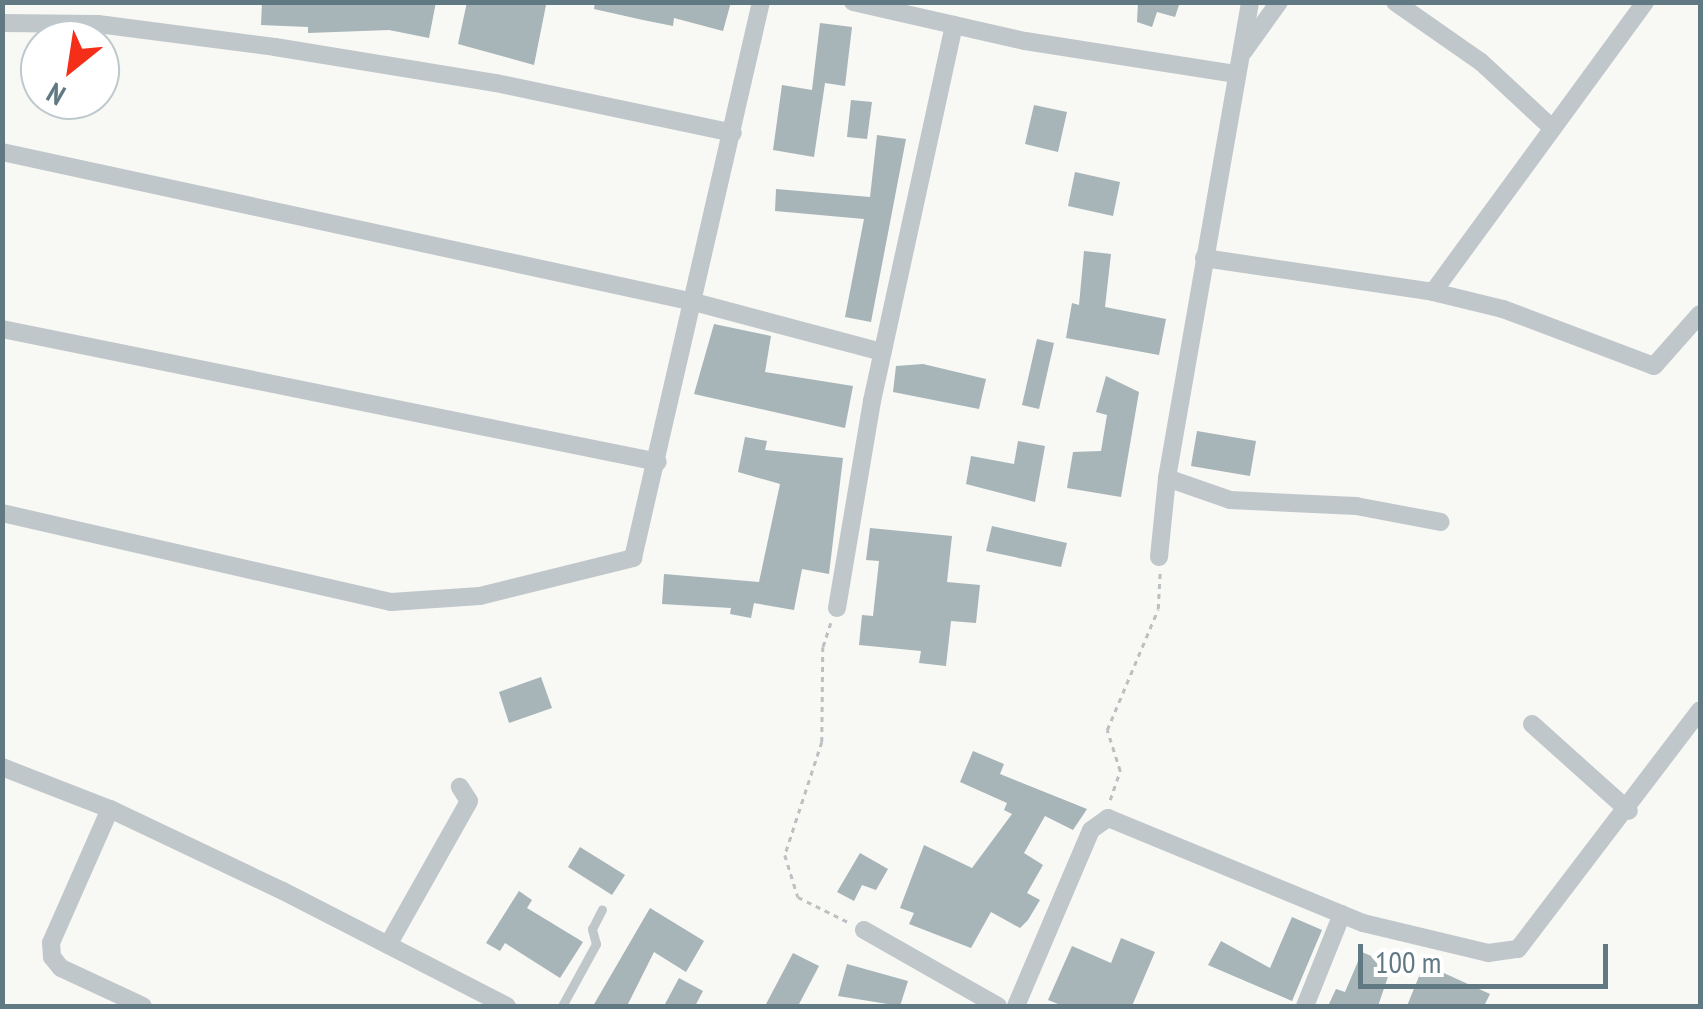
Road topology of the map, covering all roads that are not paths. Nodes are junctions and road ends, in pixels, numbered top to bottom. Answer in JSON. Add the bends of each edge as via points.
{"nodes":[{"id":1,"x":761,"y":2,"type":"edge"},
{"id":2,"x":853,"y":2,"type":"edge"},
{"id":3,"x":1250,"y":2,"type":"edge"},
{"id":4,"x":1278,"y":2,"type":"edge"},
{"id":5,"x":1645,"y":2,"type":"edge"},
{"id":6,"x":1405,"y":5,"type":"edge"},
{"id":7,"x":2,"y":23,"type":"edge"},
{"id":8,"x":954,"y":25,"type":"junction"},
{"id":9,"x":1241,"y":55,"type":"junction"},
{"id":10,"x":1236,"y":74,"type":"junction"},
{"id":11,"x":1552,"y":128,"type":"junction"},
{"id":12,"x":733,"y":133,"type":"junction"},
{"id":13,"x":2,"y":152,"type":"edge"},
{"id":14,"x":1204,"y":258,"type":"junction"},
{"id":15,"x":1433,"y":292,"type":"junction"},
{"id":16,"x":694,"y":302,"type":"junction"},
{"id":17,"x":1700,"y":314,"type":"edge"},
{"id":18,"x":2,"y":330,"type":"edge"},
{"id":19,"x":882,"y":352,"type":"junction"},
{"id":20,"x":658,"y":462,"type":"junction"},
{"id":21,"x":1167,"y":478,"type":"junction"},
{"id":22,"x":2,"y":513,"type":"edge"},
{"id":23,"x":1441,"y":522,"type":"dead end"},
{"id":24,"x":1160,"y":557,"type":"road end"},
{"id":25,"x":837,"y":608,"type":"road end"},
{"id":26,"x":1700,"y":710,"type":"edge"},
{"id":27,"x":1532,"y":724,"type":"dead end"},
{"id":28,"x":2,"y":767,"type":"edge"},
{"id":29,"x":460,"y":787,"type":"dead end"},
{"id":30,"x":110,"y":809,"type":"junction"},
{"id":31,"x":1629,"y":811,"type":"junction"},
{"id":32,"x":602,"y":909,"type":"dead end"},
{"id":33,"x":1342,"y":914,"type":"junction"},
{"id":34,"x":864,"y":930,"type":"road end"},
{"id":35,"x":388,"y":945,"type":"junction"},
{"id":36,"x":143,"y":1006,"type":"edge"},
{"id":37,"x":506,"y":1006,"type":"edge"},
{"id":38,"x":562,"y":1006,"type":"edge"},
{"id":39,"x":998,"y":1006,"type":"edge"},
{"id":40,"x":1016,"y":1006,"type":"edge"},
{"id":41,"x":1304,"y":1006,"type":"edge"}],
"edges":[{"from":1,"to":12,"type":"street"},
{"from":2,"to":8,"type":"street"},
{"from":3,"to":9,"type":"street"},
{"from":4,"to":9,"type":"street"},
{"from":5,"to":11,"type":"street"},
{"from":6,"to":11,"type":"street","via":[[1482,62]]},
{"from":7,"to":12,"type":"street","via":[[98,24],[275,47],[496,83]]},
{"from":8,"to":10,"type":"street"},
{"from":8,"to":19,"type":"street"},
{"from":9,"to":10,"type":"street"},
{"from":10,"to":14,"type":"street"},
{"from":11,"to":15,"type":"street"},
{"from":12,"to":16,"type":"street"},
{"from":13,"to":16,"type":"street"},
{"from":14,"to":15,"type":"street"},
{"from":14,"to":21,"type":"street"},
{"from":15,"to":17,"type":"street","via":[[1503,309],[1654,366]]},
{"from":16,"to":19,"type":"street"},
{"from":16,"to":20,"type":"street"},
{"from":18,"to":20,"type":"street"},
{"from":19,"to":25,"type":"street"},
{"from":20,"to":22,"type":"street","via":[[633,558],[480,596],[391,602],[332,592]]},
{"from":21,"to":23,"type":"street","via":[[1230,500],[1356,506]]},
{"from":21,"to":24,"type":"street"},
{"from":26,"to":31,"type":"street"},
{"from":27,"to":31,"type":"street"},
{"from":28,"to":30,"type":"street"},
{"from":29,"to":35,"type":"street","via":[[469,801]]},
{"from":30,"to":35,"type":"street"},
{"from":30,"to":36,"type":"street","via":[[51,943],[52,956],[61,968]]},
{"from":31,"to":33,"type":"street","via":[[1518,949],[1488,953]]},
{"from":32,"to":38,"type":"lane","via":[[592,929],[596,944]]},
{"from":33,"to":40,"type":"street","via":[[1100,820]]},
{"from":33,"to":41,"type":"street"},
{"from":34,"to":39,"type":"street"},
{"from":35,"to":37,"type":"street"}]}
